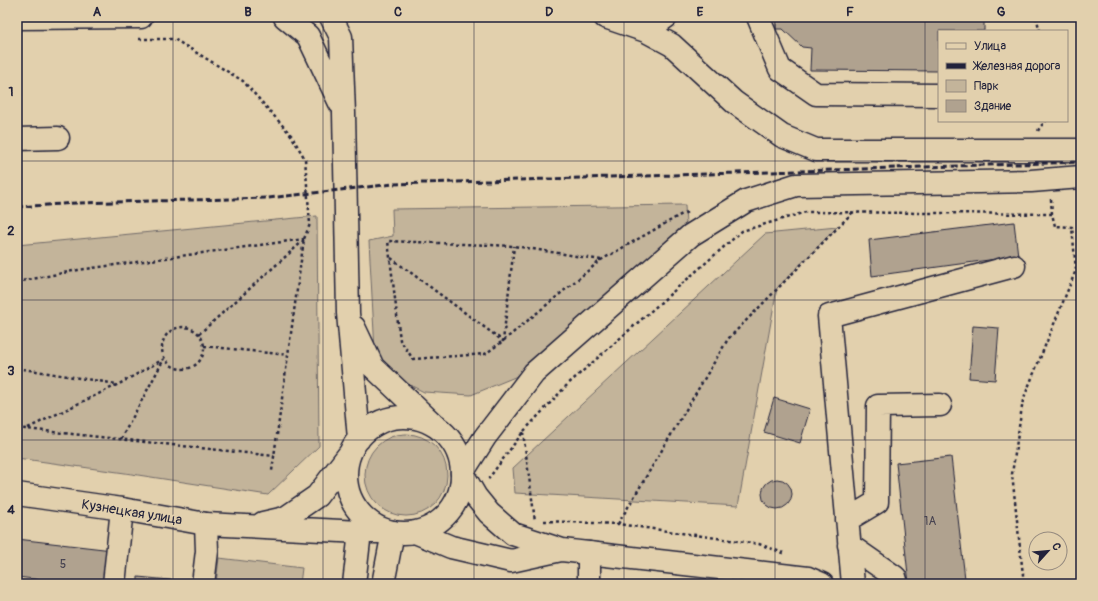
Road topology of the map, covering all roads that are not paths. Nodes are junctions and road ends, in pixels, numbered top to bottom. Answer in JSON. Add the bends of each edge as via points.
{"nodes":[{"id":1,"x":141,"y":17,"type":"edge"},
{"id":2,"x":285,"y":17,"type":"edge"},
{"id":3,"x":331,"y":17,"type":"edge"},
{"id":4,"x":605,"y":17,"type":"edge"},
{"id":5,"x":666,"y":17,"type":"edge"},
{"id":6,"x":758,"y":17,"type":"edge"},
{"id":7,"x":17,"y":18,"type":"edge"},
{"id":8,"x":646,"y":32,"type":"junction"},
{"id":9,"x":938,"y":95,"type":"edge"},
{"id":10,"x":344,"y":113,"type":"junction"},
{"id":11,"x":58,"y":138,"type":"dead end"},
{"id":12,"x":17,"y":139,"type":"edge"},
{"id":13,"x":1081,"y":150,"type":"edge"},
{"id":14,"x":1081,"y":177,"type":"edge"},
{"id":15,"x":1014,"y":266,"type":"dead end"},
{"id":16,"x":348,"y":313,"type":"junction"},
{"id":17,"x":940,"y":405,"type":"dead end"},
{"id":18,"x":437,"y":427,"type":"junction"},
{"id":19,"x":355,"y":444,"type":"junction"},
{"id":20,"x":462,"y":473,"type":"junction"},
{"id":21,"x":17,"y":494,"type":"edge"},
{"id":22,"x":122,"y":509,"type":"junction"},
{"id":23,"x":847,"y":520,"type":"junction"},
{"id":24,"x":206,"y":524,"type":"junction"},
{"id":25,"x":248,"y":527,"type":"junction"},
{"id":26,"x":360,"y":532,"type":"junction"},
{"id":27,"x":393,"y":532,"type":"junction"},
{"id":28,"x":415,"y":532,"type":"junction"},
{"id":29,"x":849,"y":545,"type":"junction"},
{"id":30,"x":562,"y":550,"type":"junction"},
{"id":31,"x":589,"y":552,"type":"junction"},
{"id":32,"x":114,"y":584,"type":"edge"},
{"id":33,"x":203,"y":584,"type":"edge"},
{"id":34,"x":354,"y":584,"type":"edge"},
{"id":35,"x":383,"y":584,"type":"edge"},
{"id":36,"x":588,"y":584,"type":"edge"},
{"id":37,"x":822,"y":584,"type":"edge"},
{"id":38,"x":853,"y":584,"type":"edge"},
{"id":39,"x":897,"y":584,"type":"edge"}],
"edges":[{"from":1,"to":7,"type":"main road"},
{"from":2,"to":10,"type":"main road","via":[[308,36]]},
{"from":3,"to":10,"type":"main road","via":[[341,37]]},
{"from":4,"to":8,"type":"main road"},
{"from":5,"to":8,"type":"main road"},
{"from":6,"to":9,"type":"main road","via":[[780,69],[816,94]]},
{"from":8,"to":13,"type":"main road","via":[[672,45],[734,102],[782,136],[816,150]]},
{"from":10,"to":16,"type":"main road"},
{"from":11,"to":12,"type":"main road"},
{"from":14,"to":20,"type":"main road","via":[[1031,181],[796,185],[746,201],[691,235],[534,373],[485,437]]},
{"from":15,"to":23,"type":"main road","via":[[829,316]]},
{"from":16,"to":18,"type":"main road","via":[[373,367]]},
{"from":16,"to":19,"type":"main road"},
{"from":17,"to":23,"type":"main road","via":[[878,406],[877,502]]},
{"from":18,"to":19,"type":"main road","via":[[422,419],[387,419],[372,427]]},
{"from":18,"to":20,"type":"main road","via":[[448,436],[455,447]]},
{"from":19,"to":25,"type":"main road","via":[[317,496],[285,518]]},
{"from":19,"to":27,"type":"main road","via":[[347,467],[347,484],[353,501],[363,515],[376,526]]},
{"from":20,"to":28,"type":"main road","via":[[461,489],[448,513],[431,526]]},
{"from":20,"to":30,"type":"main road","via":[[489,513],[513,534]]},
{"from":21,"to":22,"type":"main road","name":"Кузнецкая улица"},
{"from":22,"to":24,"type":"main road","name":"Кузнецкая улица"},
{"from":22,"to":32,"type":"main road"},
{"from":23,"to":29,"type":"main road"},
{"from":24,"to":25,"type":"main road","name":"Кузнецкая улица"},
{"from":24,"to":33,"type":"main road","via":[[207,551]]},
{"from":25,"to":26,"type":"main road","name":"Кузнецкая улица"},
{"from":26,"to":27,"type":"main road","name":"Кузнецкая улица"},
{"from":26,"to":34,"type":"main road"},
{"from":27,"to":28,"type":"main road"},
{"from":27,"to":35,"type":"main road"},
{"from":28,"to":30,"type":"main road","via":[[451,546],[511,561]]},
{"from":29,"to":38,"type":"main road"},
{"from":29,"to":39,"type":"main road","via":[[895,577]]},
{"from":30,"to":31,"type":"main road"},
{"from":31,"to":36,"type":"main road"},
{"from":31,"to":37,"type":"main road","via":[[808,578]]}]}
